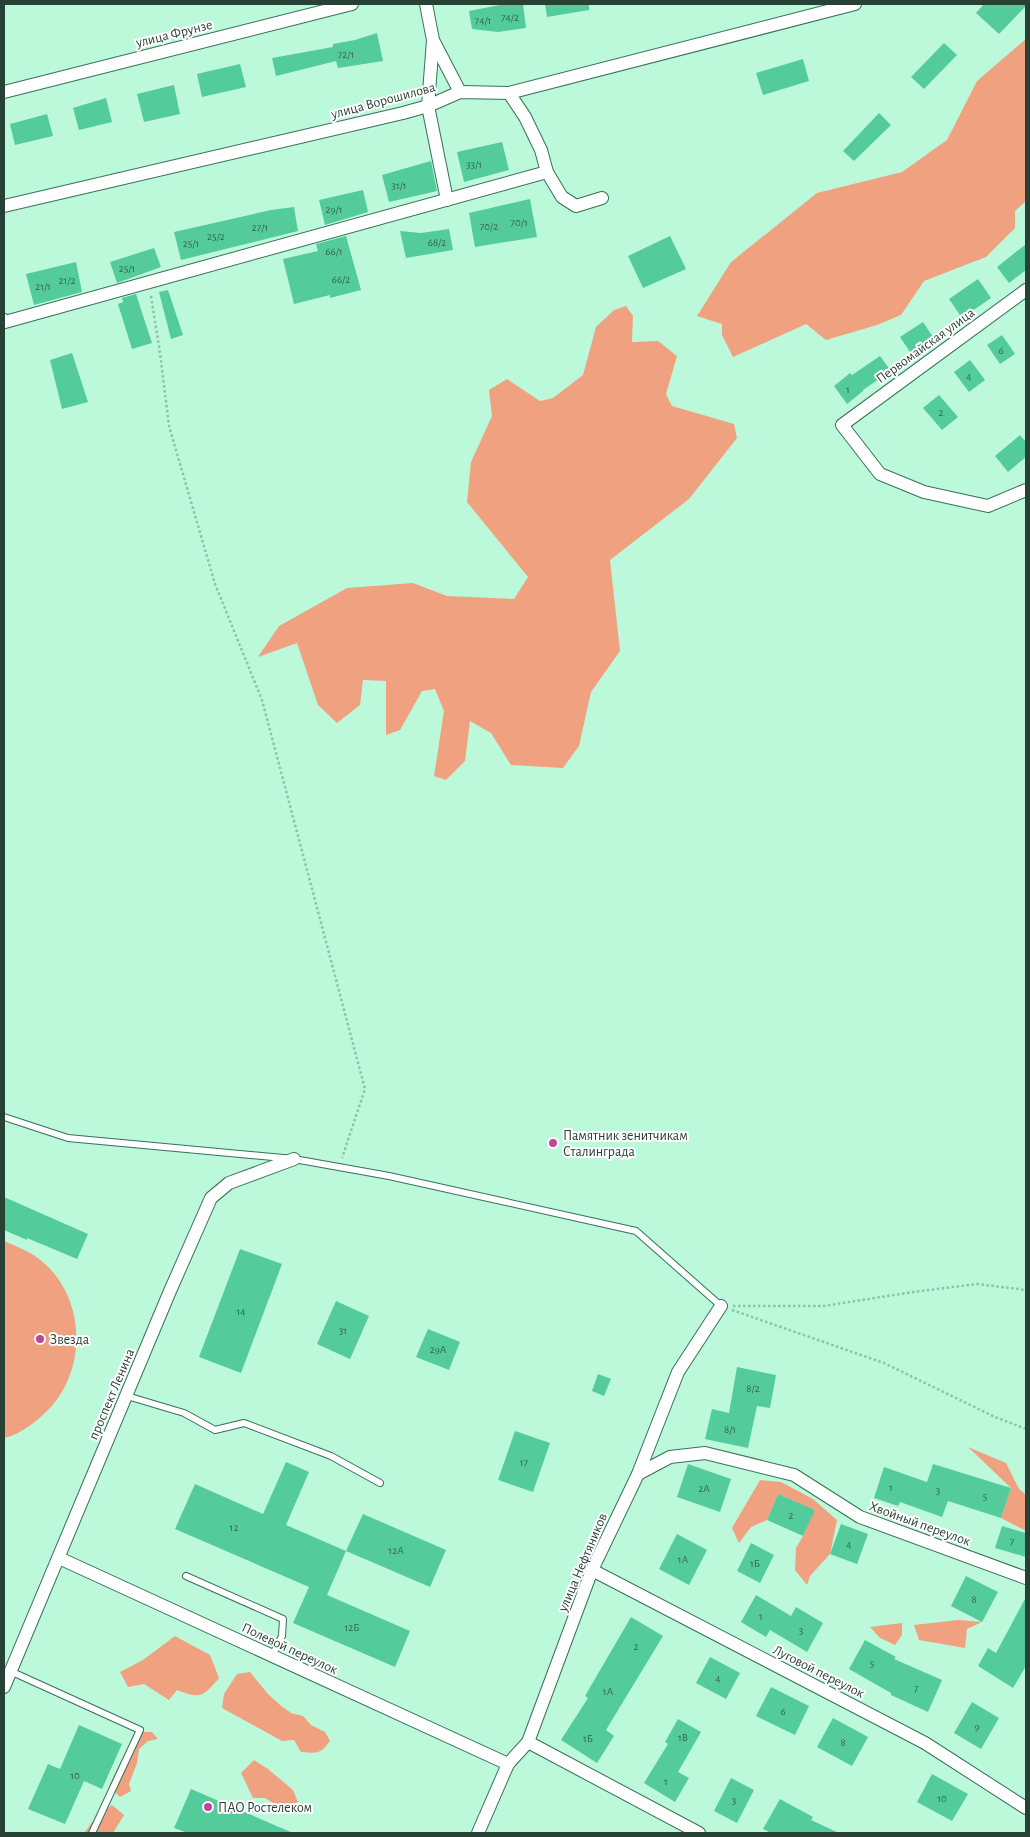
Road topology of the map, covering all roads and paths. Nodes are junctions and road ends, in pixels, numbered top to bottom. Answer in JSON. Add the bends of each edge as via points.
{"nodes":[{"id":1,"x":352,"y":4,"type":"edge"},
{"id":2,"x":426,"y":4,"type":"edge"},
{"id":3,"x":855,"y":4,"type":"edge"},
{"id":4,"x":339,"y":5,"type":"edge"},
{"id":5,"x":432,"y":40,"type":"junction"},
{"id":6,"x":4,"y":92,"type":"edge"},
{"id":7,"x":460,"y":92,"type":"junction"},
{"id":8,"x":509,"y":93,"type":"junction"},
{"id":9,"x":428,"y":106,"type":"junction"},
{"id":10,"x":547,"y":172,"type":"junction"},
{"id":11,"x":602,"y":198,"type":"dead end"},
{"id":12,"x":447,"y":200,"type":"junction"},
{"id":13,"x":4,"y":206,"type":"edge"},
{"id":14,"x":149,"y":282,"type":"junction"},
{"id":15,"x":1026,"y":290,"type":"edge"},
{"id":16,"x":4,"y":320,"type":"edge"},
{"id":17,"x":1026,"y":490,"type":"edge"},
{"id":18,"x":4,"y":1117,"type":"edge"},
{"id":19,"x":294,"y":1159,"type":"junction"},
{"id":20,"x":339,"y":1167,"type":"junction"},
{"id":21,"x":1026,"y":1290,"type":"edge"},
{"id":22,"x":721,"y":1306,"type":"junction"},
{"id":23,"x":126,"y":1396,"type":"junction"},
{"id":24,"x":1026,"y":1429,"type":"edge"},
{"id":25,"x":638,"y":1474,"type":"junction"},
{"id":26,"x":380,"y":1483,"type":"dead end"},
{"id":27,"x":59,"y":1558,"type":"junction"},
{"id":28,"x":592,"y":1570,"type":"junction"},
{"id":29,"x":186,"y":1576,"type":"dead end"},
{"id":30,"x":1026,"y":1578,"type":"edge"},
{"id":31,"x":272,"y":1656,"type":"junction"},
{"id":32,"x":10,"y":1671,"type":"junction"},
{"id":33,"x":4,"y":1687,"type":"edge"},
{"id":34,"x":528,"y":1742,"type":"junction"},
{"id":35,"x":508,"y":1764,"type":"junction"},
{"id":36,"x":1026,"y":1808,"type":"edge"},
{"id":37,"x":92,"y":1833,"type":"edge"},
{"id":38,"x":478,"y":1833,"type":"edge"},
{"id":39,"x":699,"y":1833,"type":"edge"}],
"edges":[{"from":1,"to":4,"type":"street","name":"улица Фрунзе"},
{"from":2,"to":5,"type":"street"},
{"from":3,"to":8,"type":"street","name":"улица Ворошилова"},
{"from":4,"to":6,"type":"street","name":"улица Фрунзе"},
{"from":5,"to":7,"type":"street"},
{"from":5,"to":9,"type":"street"},
{"from":7,"to":8,"type":"street","name":"улица Ворошилова"},
{"from":7,"to":9,"type":"street","name":"улица Ворошилова"},
{"from":8,"to":10,"type":"street","via":[[541,150]]},
{"from":9,"to":12,"type":"street"},
{"from":9,"to":13,"type":"street","name":"улица Ворошилова"},
{"from":10,"to":11,"type":"street","via":[[562,197],[576,206]]},
{"from":10,"to":12,"type":"street"},
{"from":12,"to":14,"type":"street"},
{"from":14,"to":16,"type":"street"},
{"from":14,"to":20,"type":"path","via":[[169,426],[215,584],[262,700],[365,1089]]},
{"from":15,"to":17,"type":"street","name":"Первомайская улица","via":[[842,425],[880,474],[924,492],[988,506]]},
{"from":18,"to":19,"type":"lane","via":[[68,1138]]},
{"from":19,"to":20,"type":"lane"},
{"from":19,"to":23,"type":"street","name":"проспект Ленина","via":[[229,1183],[212,1198]]},
{"from":20,"to":22,"type":"lane","via":[[636,1232]]},
{"from":21,"to":22,"type":"path","via":[[977,1284],[824,1306]]},
{"from":22,"to":24,"type":"path","via":[[884,1363]]},
{"from":22,"to":25,"type":"street","name":"улица Нефтяников","via":[[678,1372]]},
{"from":23,"to":26,"type":"lane","via":[[184,1414],[215,1430],[244,1423],[331,1456]]},
{"from":23,"to":27,"type":"street","name":"проспект Ленина"},
{"from":25,"to":28,"type":"street","name":"улица Нефтяников"},
{"from":25,"to":30,"type":"street","name":"Хвойный переулок","via":[[670,1457],[705,1453],[794,1475],[860,1517]]},
{"from":27,"to":31,"type":"street","name":"Полевой переулок"},
{"from":27,"to":32,"type":"street","name":"проспект Ленина"},
{"from":28,"to":34,"type":"street","name":"улица Нефтяников"},
{"from":28,"to":36,"type":"street","name":"Луговой переулок","via":[[925,1743]]},
{"from":29,"to":31,"type":"lane","via":[[283,1619],[282,1636]]},
{"from":31,"to":35,"type":"street","name":"Полевой переулок"},
{"from":32,"to":33,"type":"street","name":"проспект Ленина"},
{"from":32,"to":37,"type":"lane","via":[[140,1730]]},
{"from":34,"to":35,"type":"street","name":"улица Нефтяников"},
{"from":34,"to":39,"type":"street"},
{"from":35,"to":38,"type":"street","name":"улица Нефтяников"}]}
